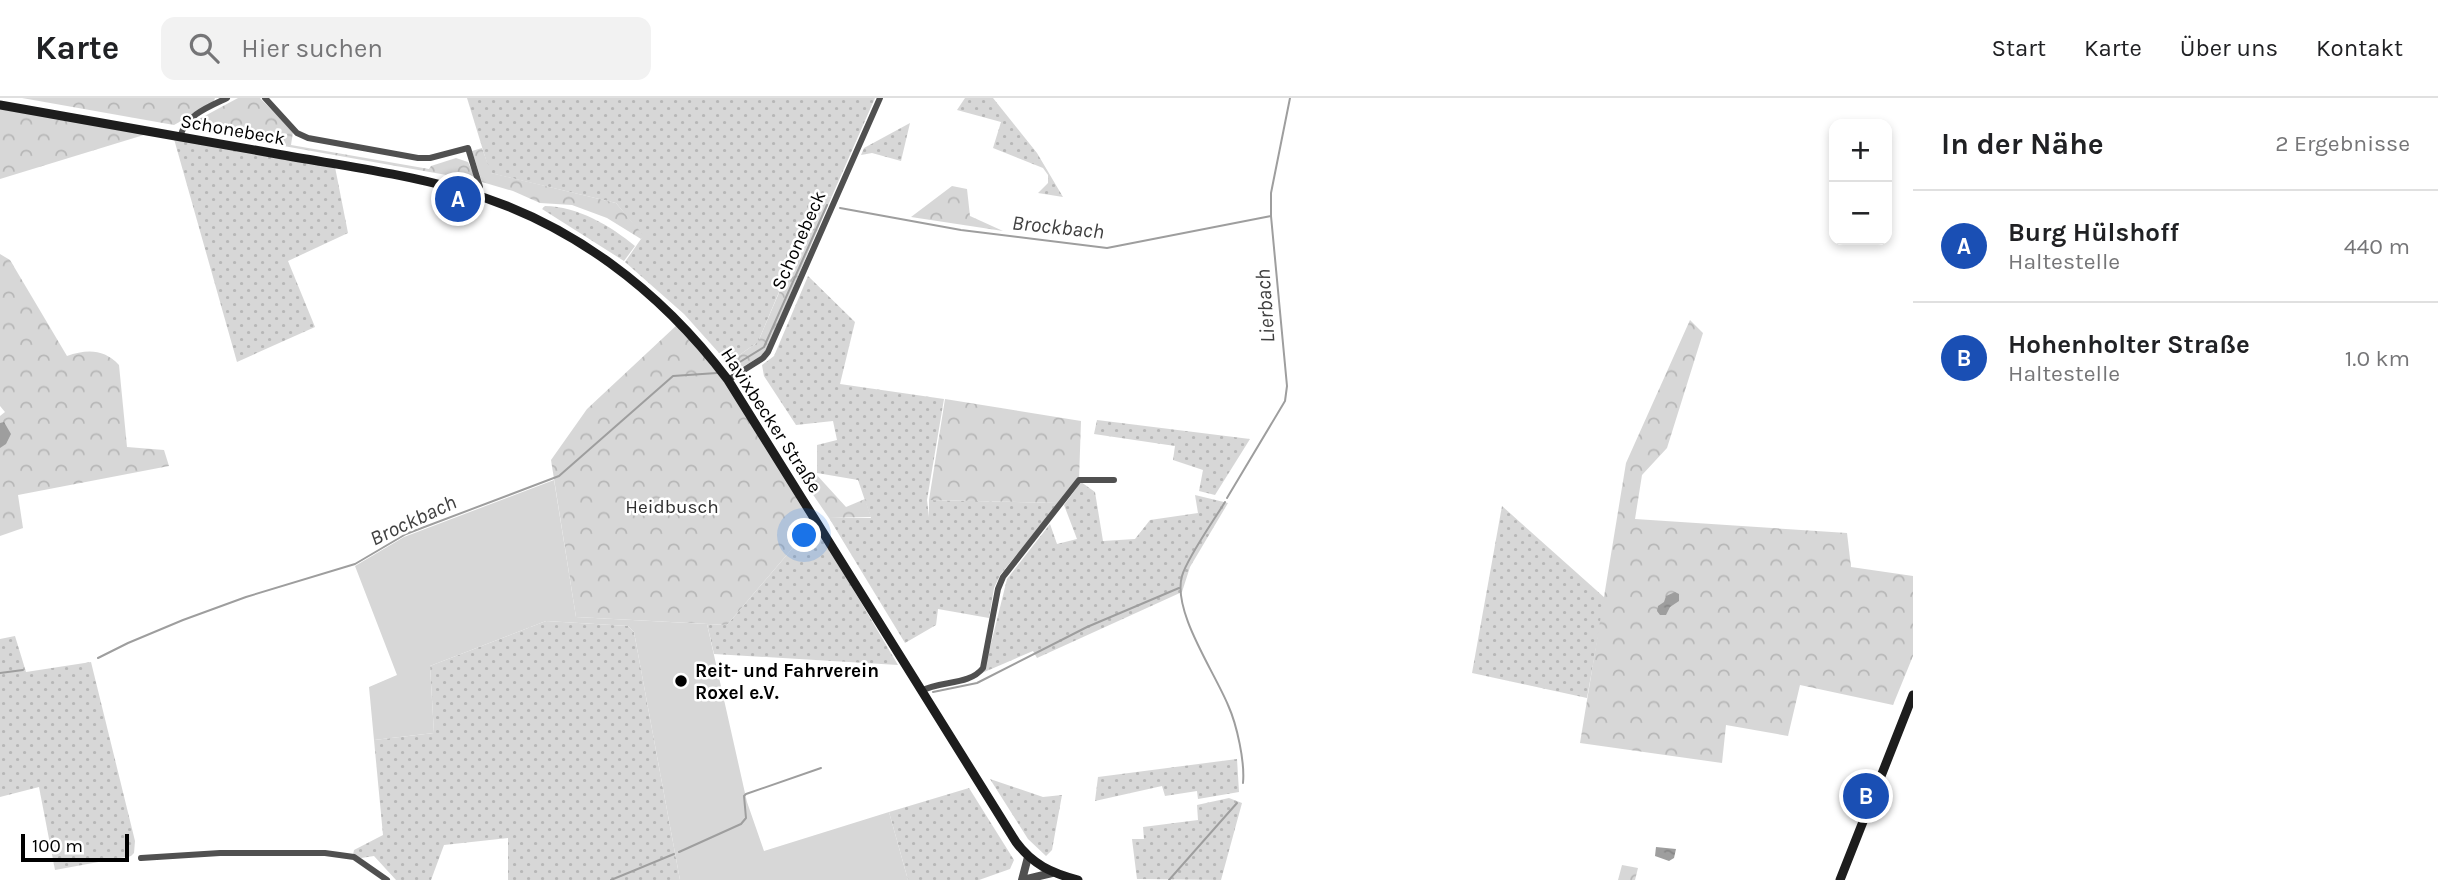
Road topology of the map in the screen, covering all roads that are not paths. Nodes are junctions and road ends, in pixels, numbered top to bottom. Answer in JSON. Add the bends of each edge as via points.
{"nodes":[{"id":1,"x":227,"y":98,"type":"edge"},
{"id":2,"x":265,"y":98,"type":"edge"},
{"id":3,"x":880,"y":98,"type":"edge"},
{"id":4,"x":0,"y":104,"type":"edge"},
{"id":5,"x":180,"y":137,"type":"junction"},
{"id":6,"x":337,"y":165,"type":"joint"},
{"id":7,"x":478,"y":195,"type":"junction"},
{"id":8,"x":728,"y":380,"type":"junction"},
{"id":9,"x":1114,"y":480,"type":"dead end"},
{"id":10,"x":921,"y":691,"type":"junction"},
{"id":11,"x":1913,"y":695,"type":"edge"},
{"id":12,"x":1028,"y":857,"type":"junction"},
{"id":13,"x":141,"y":858,"type":"dead end"},
{"id":14,"x":1052,"y":873,"type":"junction"},
{"id":15,"x":387,"y":880,"type":"edge"},
{"id":16,"x":1022,"y":880,"type":"edge"},
{"id":17,"x":1078,"y":880,"type":"edge"},
{"id":18,"x":1840,"y":880,"type":"edge"}],
"edges":[{"from":1,"to":5,"type":"street","via":[[192,117]]},
{"from":2,"to":7,"type":"street","via":[[297,133],[308,138],[418,158],[468,148],[480,187]]},
{"from":3,"to":8,"type":"street","name":"Schonebeck","via":[[768,352]]},
{"from":4,"to":5,"type":"main road","name":"Schonebeck"},
{"from":5,"to":6,"type":"main road","name":"Schonebeck"},
{"from":6,"to":7,"type":"main road","name":"Havixbecker Straße"},
{"from":7,"to":8,"type":"main road","name":"Havixbecker Straße","via":[[567,234],[624,272],[680,322]]},
{"from":8,"to":10,"type":"main road","name":"Havixbecker Straße"},
{"from":9,"to":10,"type":"street","via":[[1079,480],[1003,577],[983,668],[977,675]]},
{"from":10,"to":12,"type":"main road","name":"Havixbecker Straße"},
{"from":11,"to":18,"type":"main road"},
{"from":12,"to":14,"type":"main road","name":"Havixbecker Straße"},
{"from":12,"to":16,"type":"street"},
{"from":13,"to":15,"type":"street","via":[[325,853],[354,857]]},
{"from":14,"to":16,"type":"street"},
{"from":14,"to":17,"type":"main road","name":"Havixbecker Straße"}]}
